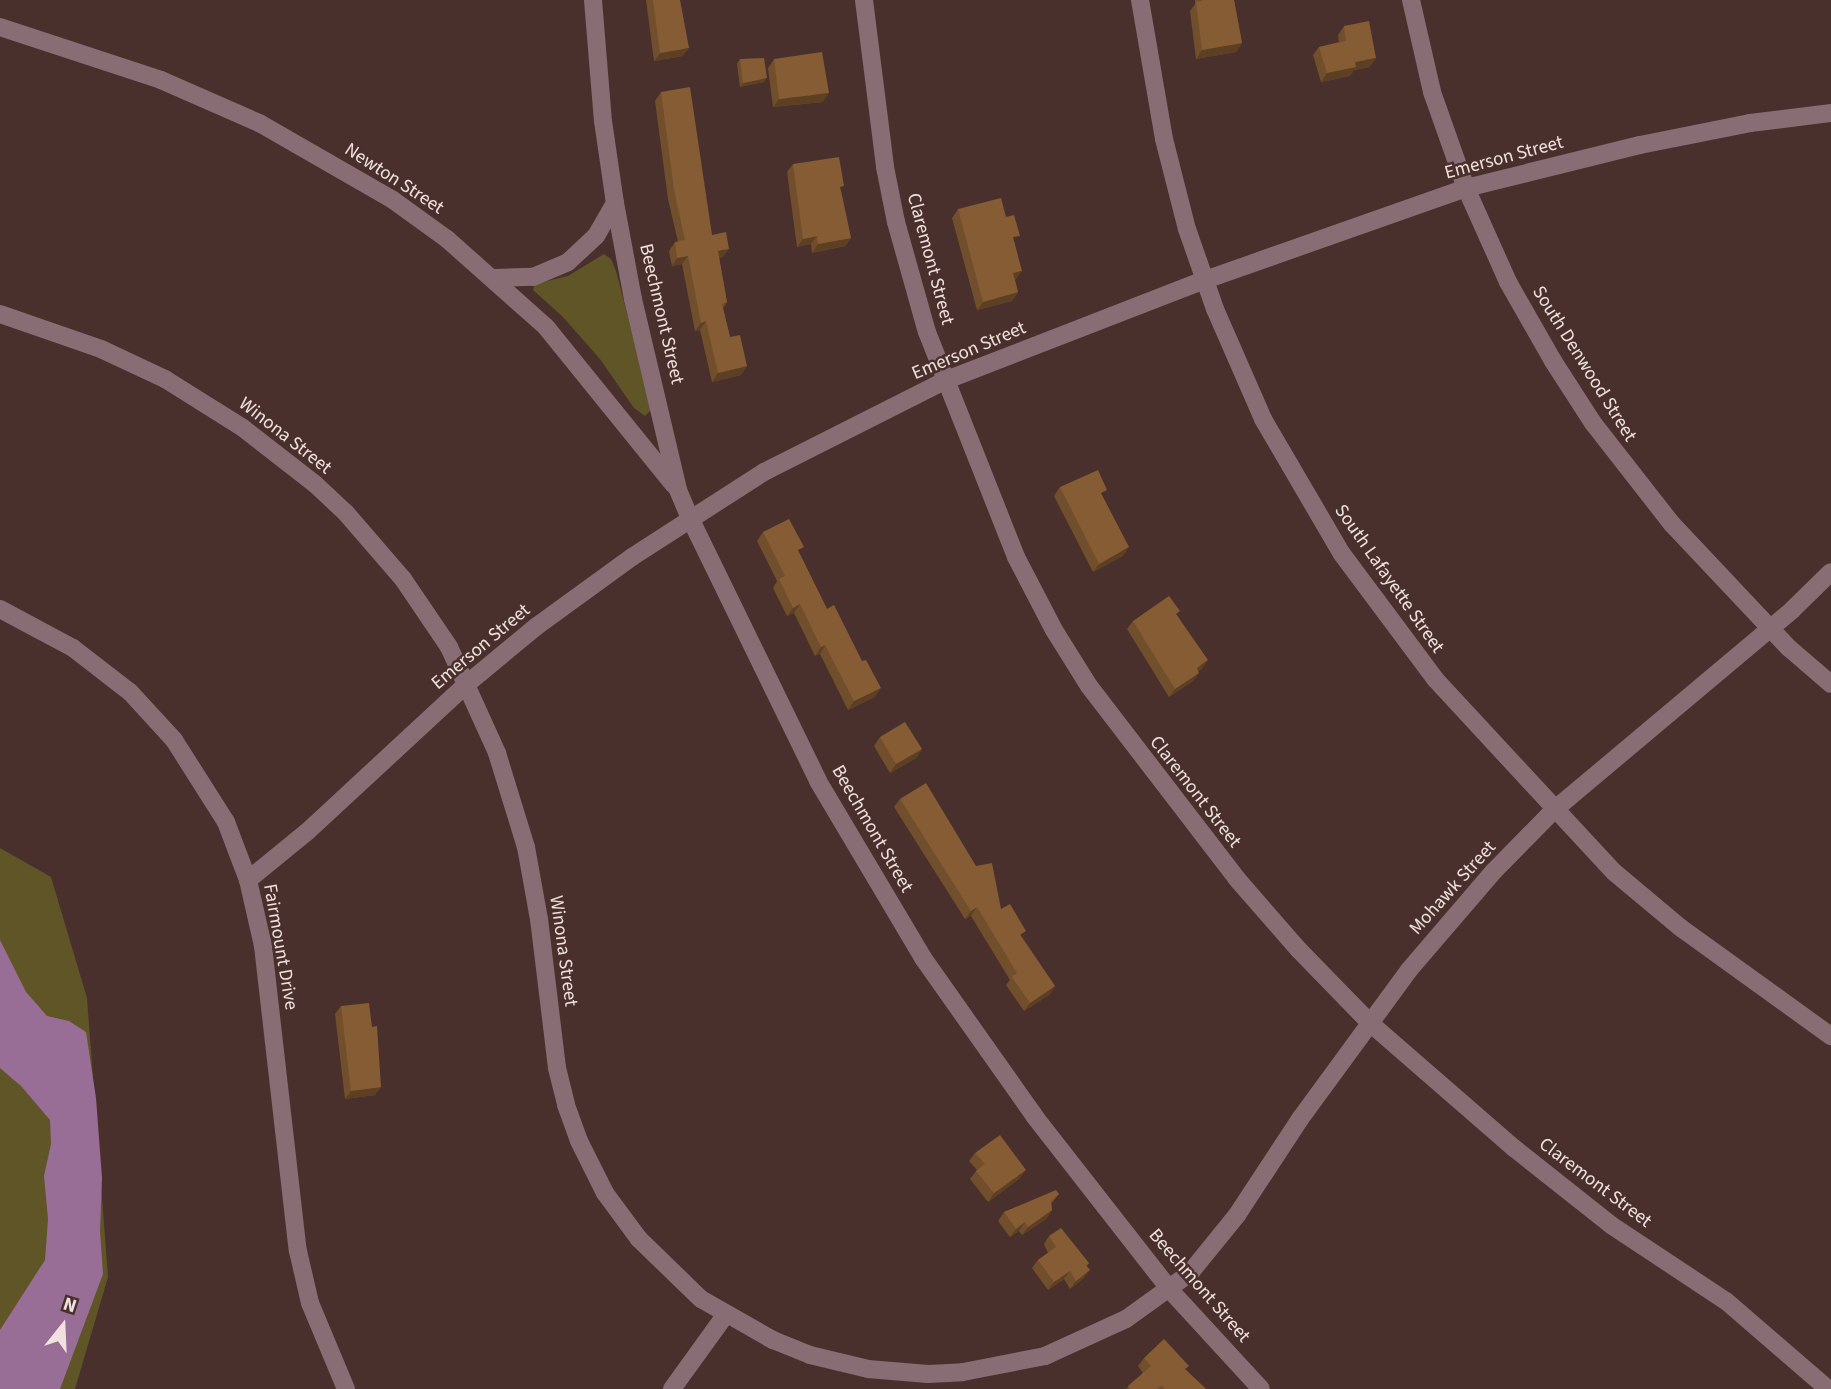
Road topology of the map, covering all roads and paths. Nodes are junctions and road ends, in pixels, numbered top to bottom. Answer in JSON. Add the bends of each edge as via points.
{"nodes":[{"id":1,"x":593,"y":0,"type":"edge"},
{"id":2,"x":864,"y":0,"type":"edge"},
{"id":3,"x":1140,"y":0,"type":"edge"},
{"id":4,"x":1410,"y":0,"type":"edge"},
{"id":5,"x":0,"y":27,"type":"edge"},
{"id":6,"x":1831,"y":113,"type":"edge"},
{"id":7,"x":1466,"y":188,"type":"junction"},
{"id":8,"x":615,"y":203,"type":"junction"},
{"id":9,"x":495,"y":278,"type":"junction"},
{"id":10,"x":1205,"y":280,"type":"junction"},
{"id":11,"x":0,"y":314,"type":"edge"},
{"id":12,"x":944,"y":381,"type":"junction"},
{"id":13,"x":678,"y":490,"type":"junction"},
{"id":14,"x":690,"y":518,"type":"junction"},
{"id":15,"x":1831,"y":572,"type":"edge"},
{"id":16,"x":0,"y":609,"type":"edge"},
{"id":17,"x":1770,"y":628,"type":"junction"},
{"id":18,"x":468,"y":683,"type":"junction"},
{"id":19,"x":1831,"y":684,"type":"edge"},
{"id":20,"x":1555,"y":810,"type":"junction"},
{"id":21,"x":248,"y":880,"type":"junction"},
{"id":22,"x":1370,"y":1023,"type":"junction"},
{"id":23,"x":1831,"y":1036,"type":"edge"},
{"id":24,"x":1170,"y":1290,"type":"junction"},
{"id":25,"x":726,"y":1314,"type":"junction"},
{"id":26,"x":1806,"y":1368,"type":"junction"},
{"id":27,"x":1831,"y":1378,"type":"edge"},
{"id":28,"x":346,"y":1389,"type":"edge"},
{"id":29,"x":672,"y":1389,"type":"edge"},
{"id":30,"x":1262,"y":1389,"type":"edge"},
{"id":31,"x":1828,"y":1389,"type":"edge"}],
"edges":[{"from":1,"to":8,"type":"street","name":"Beechmont Street"},
{"from":2,"to":12,"type":"street","name":"Claremont Street","via":[[874,104],[894,211]]},
{"from":3,"to":10,"type":"street","name":"South Lafayette Street","via":[[1164,139]]},
{"from":4,"to":7,"type":"street","name":"South Denwood Street","via":[[1432,92]]},
{"from":5,"to":9,"type":"street","name":"Newton Street","via":[[161,80],[261,124],[393,200]]},
{"from":6,"to":7,"type":"street","name":"Emerson Street","via":[[1750,123],[1640,145]]},
{"from":7,"to":10,"type":"street","name":"Emerson Street"},
{"from":7,"to":17,"type":"street","name":"South Denwood Street","via":[[1508,282],[1593,423],[1672,524]]},
{"from":8,"to":9,"type":"street","via":[[596,236],[568,262],[533,277]]},
{"from":8,"to":13,"type":"street","name":"Beechmont Street"},
{"from":9,"to":13,"type":"street","name":"Newton Street","via":[[546,327]]},
{"from":10,"to":12,"type":"street","name":"Emerson Street"},
{"from":10,"to":20,"type":"street","name":"South Lafayette Street","via":[[1257,407],[1342,554],[1436,680]]},
{"from":11,"to":18,"type":"street","name":"Winona Street","via":[[101,349],[165,379],[283,457],[377,547],[427,612]]},
{"from":12,"to":14,"type":"street","name":"Emerson Street","via":[[764,472]]},
{"from":12,"to":22,"type":"street","name":"Claremont Street","via":[[1016,557],[1089,686],[1237,879]]},
{"from":13,"to":14,"type":"street","name":"Beechmont Street"},
{"from":14,"to":18,"type":"street","name":"Emerson Street","via":[[537,626]]},
{"from":14,"to":24,"type":"street","name":"Beechmont Street","via":[[818,782],[919,950],[1035,1117]]},
{"from":15,"to":17,"type":"street","name":"Mohawk Street"},
{"from":16,"to":21,"type":"street","name":"Fairmount Drive","via":[[99,666],[153,715],[211,793]]},
{"from":17,"to":19,"type":"street","name":"South Denwood Street"},
{"from":17,"to":20,"type":"street","name":"Mohawk Street"},
{"from":18,"to":21,"type":"street","name":"Emerson Street","via":[[308,831]]},
{"from":18,"to":25,"type":"street","name":"Winona Street","via":[[497,753],[526,847],[557,1068],[579,1141],[605,1193],[639,1239],[701,1299]]},
{"from":20,"to":22,"type":"street","name":"Mohawk Street","via":[[1456,913]]},
{"from":20,"to":23,"type":"street","name":"South Lafayette Street","via":[[1647,901]]},
{"from":21,"to":28,"type":"street","name":"Fairmount Drive","via":[[263,946],[298,1251],[310,1303]]},
{"from":22,"to":24,"type":"street","name":"Mohawk Street","via":[[1237,1215],[1190,1273]]},
{"from":22,"to":26,"type":"street","name":"Claremont Street","via":[[1611,1225],[1726,1301]]},
{"from":24,"to":25,"type":"street","name":"Winona Street","via":[[1073,1346],[1017,1363],[951,1373],[898,1372],[839,1363],[773,1340]]},
{"from":24,"to":30,"type":"street","name":"Beechmont Street"},
{"from":25,"to":29,"type":"street"},
{"from":26,"to":27,"type":"street"},
{"from":26,"to":31,"type":"street","name":"Claremont Street"}]}
